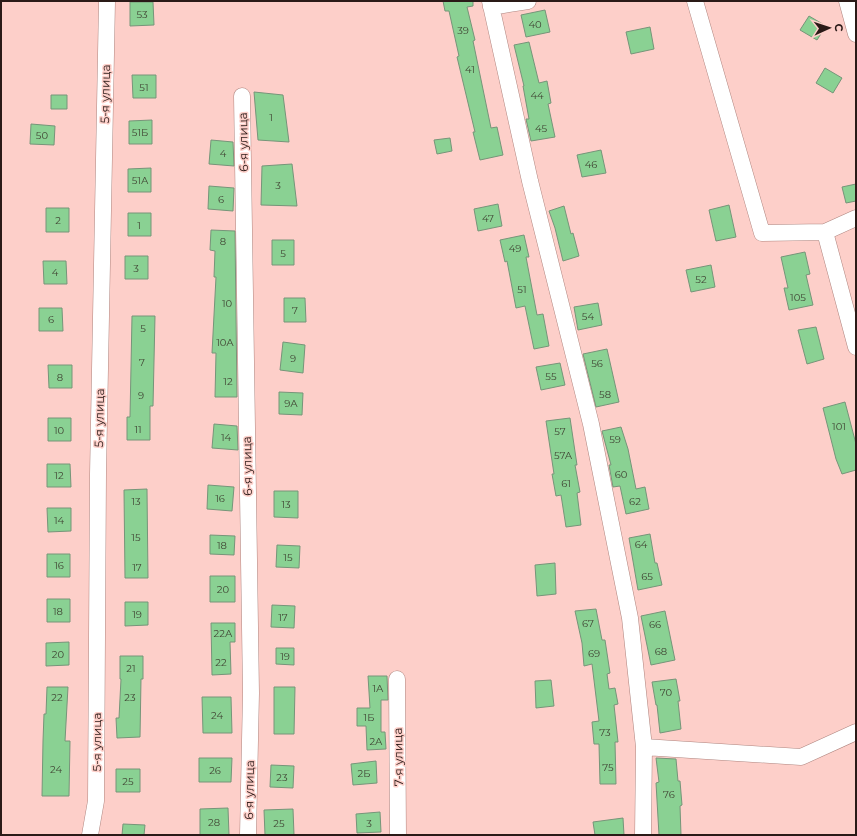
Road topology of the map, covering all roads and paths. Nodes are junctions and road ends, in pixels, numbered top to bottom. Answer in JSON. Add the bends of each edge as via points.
{"nodes":[{"id":1,"x":107,"y":1,"type":"edge"},
{"id":2,"x":528,"y":1,"type":"edge"},
{"id":3,"x":695,"y":1,"type":"edge"},
{"id":4,"x":847,"y":1,"type":"edge"},
{"id":5,"x":490,"y":4,"type":"edge"},
{"id":6,"x":856,"y":34,"type":"edge"},
{"id":7,"x":242,"y":96,"type":"dead end"},
{"id":8,"x":856,"y":218,"type":"edge"},
{"id":9,"x":825,"y":232,"type":"junction"},
{"id":10,"x":856,"y":347,"type":"edge"},
{"id":11,"x":397,"y":680,"type":"dead end"},
{"id":12,"x":856,"y":732,"type":"edge"},
{"id":13,"x":644,"y":747,"type":"junction"},
{"id":14,"x":90,"y":835,"type":"edge"},
{"id":15,"x":248,"y":835,"type":"edge"},
{"id":16,"x":398,"y":835,"type":"edge"},
{"id":17,"x":644,"y":835,"type":"edge"}],
"edges":[{"from":1,"to":14,"type":"street","name":"5-я улица","via":[[98,474],[96,801]]},
{"from":2,"to":5,"type":"street"},
{"from":3,"to":9,"type":"street","via":[[762,233]]},
{"from":4,"to":6,"type":"street"},
{"from":5,"to":13,"type":"street","via":[[530,181],[591,424],[630,618]]},
{"from":7,"to":15,"type":"street","name":"6-я улица","via":[[251,693]]},
{"from":8,"to":9,"type":"street"},
{"from":9,"to":10,"type":"street"},
{"from":11,"to":16,"type":"street","name":"7-я улица"},
{"from":12,"to":13,"type":"street","via":[[801,757]]},
{"from":13,"to":17,"type":"street"}]}
